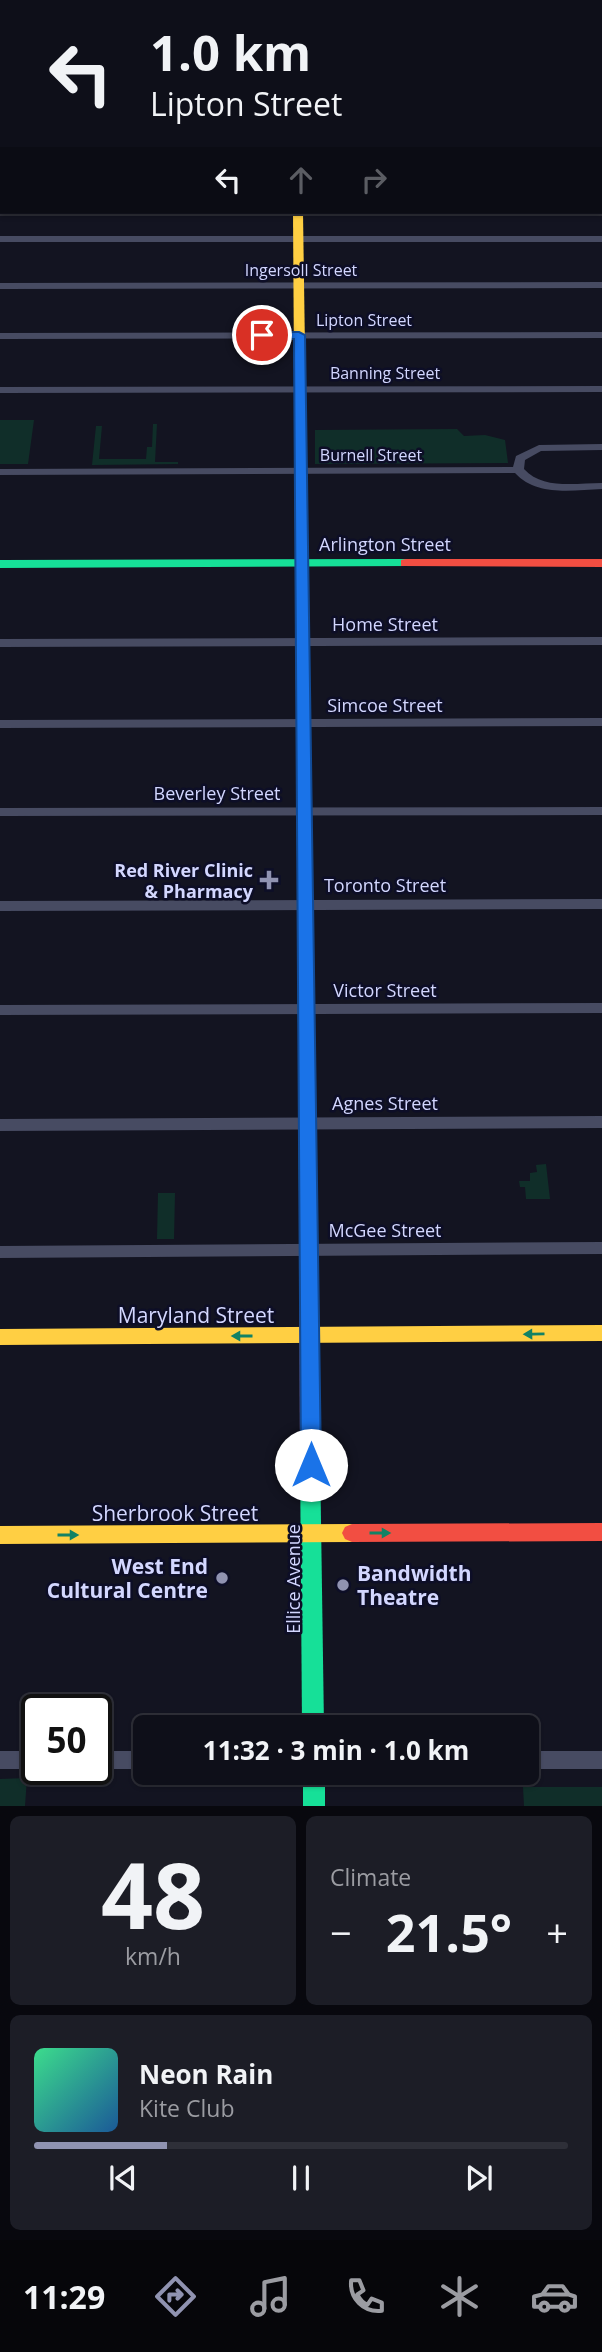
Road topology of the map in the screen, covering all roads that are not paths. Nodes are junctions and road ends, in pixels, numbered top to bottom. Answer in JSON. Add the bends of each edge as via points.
{"nodes":[{"id":1,"x":298,"y":214,"type":"edge"},
{"id":2,"x":0,"y":239,"type":"edge"},
{"id":3,"x":299,"y":239,"type":"junction"},
{"id":4,"x":602,"y":239,"type":"edge"},
{"id":5,"x":299,"y":285,"type":"junction"},
{"id":6,"x":602,"y":285,"type":"edge"},
{"id":7,"x":0,"y":286,"type":"edge"},
{"id":8,"x":299,"y":335,"type":"junction"},
{"id":9,"x":602,"y":335,"type":"edge"},
{"id":10,"x":0,"y":336,"type":"edge"},
{"id":11,"x":300,"y":389,"type":"junction"},
{"id":12,"x":602,"y":389,"type":"edge"},
{"id":13,"x":0,"y":390,"type":"edge"},
{"id":14,"x":602,"y":447,"type":"edge"},
{"id":15,"x":301,"y":470,"type":"junction"},
{"id":16,"x":518,"y":470,"type":"junction"},
{"id":17,"x":0,"y":472,"type":"edge"},
{"id":18,"x":602,"y":486,"type":"edge"},
{"id":19,"x":602,"y":563,"type":"edge"},
{"id":20,"x":0,"y":564,"type":"edge"},
{"id":21,"x":301,"y":564,"type":"junction"},
{"id":22,"x":602,"y":641,"type":"edge"},
{"id":23,"x":303,"y":642,"type":"junction"},
{"id":24,"x":0,"y":643,"type":"edge"},
{"id":25,"x":602,"y":722,"type":"edge"},
{"id":26,"x":303,"y":723,"type":"junction"},
{"id":27,"x":0,"y":724,"type":"edge"},
{"id":28,"x":602,"y":811,"type":"edge"},
{"id":29,"x":0,"y":812,"type":"edge"},
{"id":30,"x":304,"y":812,"type":"junction"},
{"id":31,"x":602,"y":904,"type":"edge"},
{"id":32,"x":305,"y":905,"type":"junction"},
{"id":33,"x":0,"y":906,"type":"edge"},
{"id":34,"x":602,"y":1008,"type":"edge"},
{"id":35,"x":306,"y":1009,"type":"junction"},
{"id":36,"x":0,"y":1010,"type":"edge"},
{"id":37,"x":602,"y":1122,"type":"edge"},
{"id":38,"x":308,"y":1123,"type":"junction"},
{"id":39,"x":0,"y":1125,"type":"edge"},
{"id":40,"x":602,"y":1248,"type":"edge"},
{"id":41,"x":309,"y":1250,"type":"junction"},
{"id":42,"x":0,"y":1252,"type":"edge"},
{"id":43,"x":602,"y":1333,"type":"edge"},
{"id":44,"x":310,"y":1336,"type":"junction"},
{"id":45,"x":0,"y":1338,"type":"edge"},
{"id":46,"x":602,"y":1532,"type":"edge"},
{"id":47,"x":312,"y":1533,"type":"junction"},
{"id":48,"x":0,"y":1535,"type":"edge"},
{"id":49,"x":313,"y":1715,"type":"edge"},
{"id":50,"x":0,"y":1760,"type":"edge"},
{"id":51,"x":21,"y":1760,"type":"edge"},
{"id":52,"x":112,"y":1760,"type":"edge"},
{"id":53,"x":133,"y":1760,"type":"edge"},
{"id":54,"x":539,"y":1760,"type":"edge"},
{"id":55,"x":602,"y":1760,"type":"edge"},
{"id":56,"x":314,"y":1785,"type":"edge"},
{"id":57,"x":314,"y":1806,"type":"edge"}],
"edges":[{"from":1,"to":3,"type":"main road","name":"Ellice Avenue"},
{"from":2,"to":3,"type":"street"},
{"from":3,"to":4,"type":"street"},
{"from":3,"to":5,"type":"main road","name":"Ellice Avenue"},
{"from":5,"to":6,"type":"street","name":"Ingersoll Street"},
{"from":5,"to":7,"type":"street","name":"Ingersoll Street"},
{"from":5,"to":8,"type":"main road","name":"Ellice Avenue"},
{"from":8,"to":9,"type":"street","name":"Lipton Street"},
{"from":8,"to":10,"type":"street","name":"Lipton Street"},
{"from":8,"to":11,"type":"main road","name":"Ellice Avenue"},
{"from":11,"to":12,"type":"street","name":"Banning Street"},
{"from":11,"to":13,"type":"street","name":"Banning Street"},
{"from":11,"to":15,"type":"main road","name":"Ellice Avenue"},
{"from":14,"to":16,"type":"street","via":[[534,450],[520,458]]},
{"from":15,"to":16,"type":"street","name":"Burnell Street"},
{"from":15,"to":17,"type":"street","name":"Burnell Street"},
{"from":15,"to":21,"type":"main road","name":"Ellice Avenue"},
{"from":16,"to":18,"type":"street","via":[[525,478],[545,485]]},
{"from":19,"to":21,"type":"main road","name":"Arlington Street"},
{"from":20,"to":21,"type":"main road","name":"Arlington Street"},
{"from":21,"to":23,"type":"main road","name":"Ellice Avenue"},
{"from":22,"to":23,"type":"street","name":"Home Street"},
{"from":23,"to":24,"type":"street","name":"Home Street"},
{"from":23,"to":26,"type":"main road","name":"Ellice Avenue"},
{"from":25,"to":26,"type":"street","name":"Simcoe Street"},
{"from":26,"to":27,"type":"street","name":"Simcoe Street"},
{"from":26,"to":30,"type":"main road","name":"Ellice Avenue"},
{"from":28,"to":30,"type":"street","name":"Beverley Street"},
{"from":29,"to":30,"type":"street","name":"Beverley Street"},
{"from":30,"to":32,"type":"main road","name":"Ellice Avenue"},
{"from":31,"to":32,"type":"street","name":"Toronto Street"},
{"from":32,"to":33,"type":"street","name":"Toronto Street"},
{"from":32,"to":35,"type":"main road","name":"Ellice Avenue"},
{"from":34,"to":35,"type":"street","name":"Victor Street"},
{"from":35,"to":36,"type":"street","name":"Victor Street"},
{"from":35,"to":38,"type":"main road","name":"Ellice Avenue"},
{"from":37,"to":38,"type":"street","name":"Agnes Street"},
{"from":38,"to":39,"type":"street","name":"Agnes Street"},
{"from":38,"to":41,"type":"main road","name":"Ellice Avenue"},
{"from":40,"to":41,"type":"street","name":"McGee Street"},
{"from":41,"to":42,"type":"street","name":"McGee Street"},
{"from":41,"to":44,"type":"main road","name":"Ellice Avenue"},
{"from":43,"to":44,"type":"main road","name":"Maryland Street","one_way":true},
{"from":44,"to":45,"type":"main road","name":"Maryland Street","one_way":true},
{"from":44,"to":47,"type":"main road","name":"Ellice Avenue"},
{"from":47,"to":46,"type":"main road","name":"Sherbrook Street","one_way":true},
{"from":48,"to":47,"type":"main road","name":"Sherbrook Street","one_way":true},
{"from":47,"to":49,"type":"main road","name":"Ellice Avenue"},
{"from":50,"to":51,"type":"street"},
{"from":52,"to":53,"type":"street"},
{"from":54,"to":55,"type":"street"},
{"from":56,"to":57,"type":"main road"}]}
